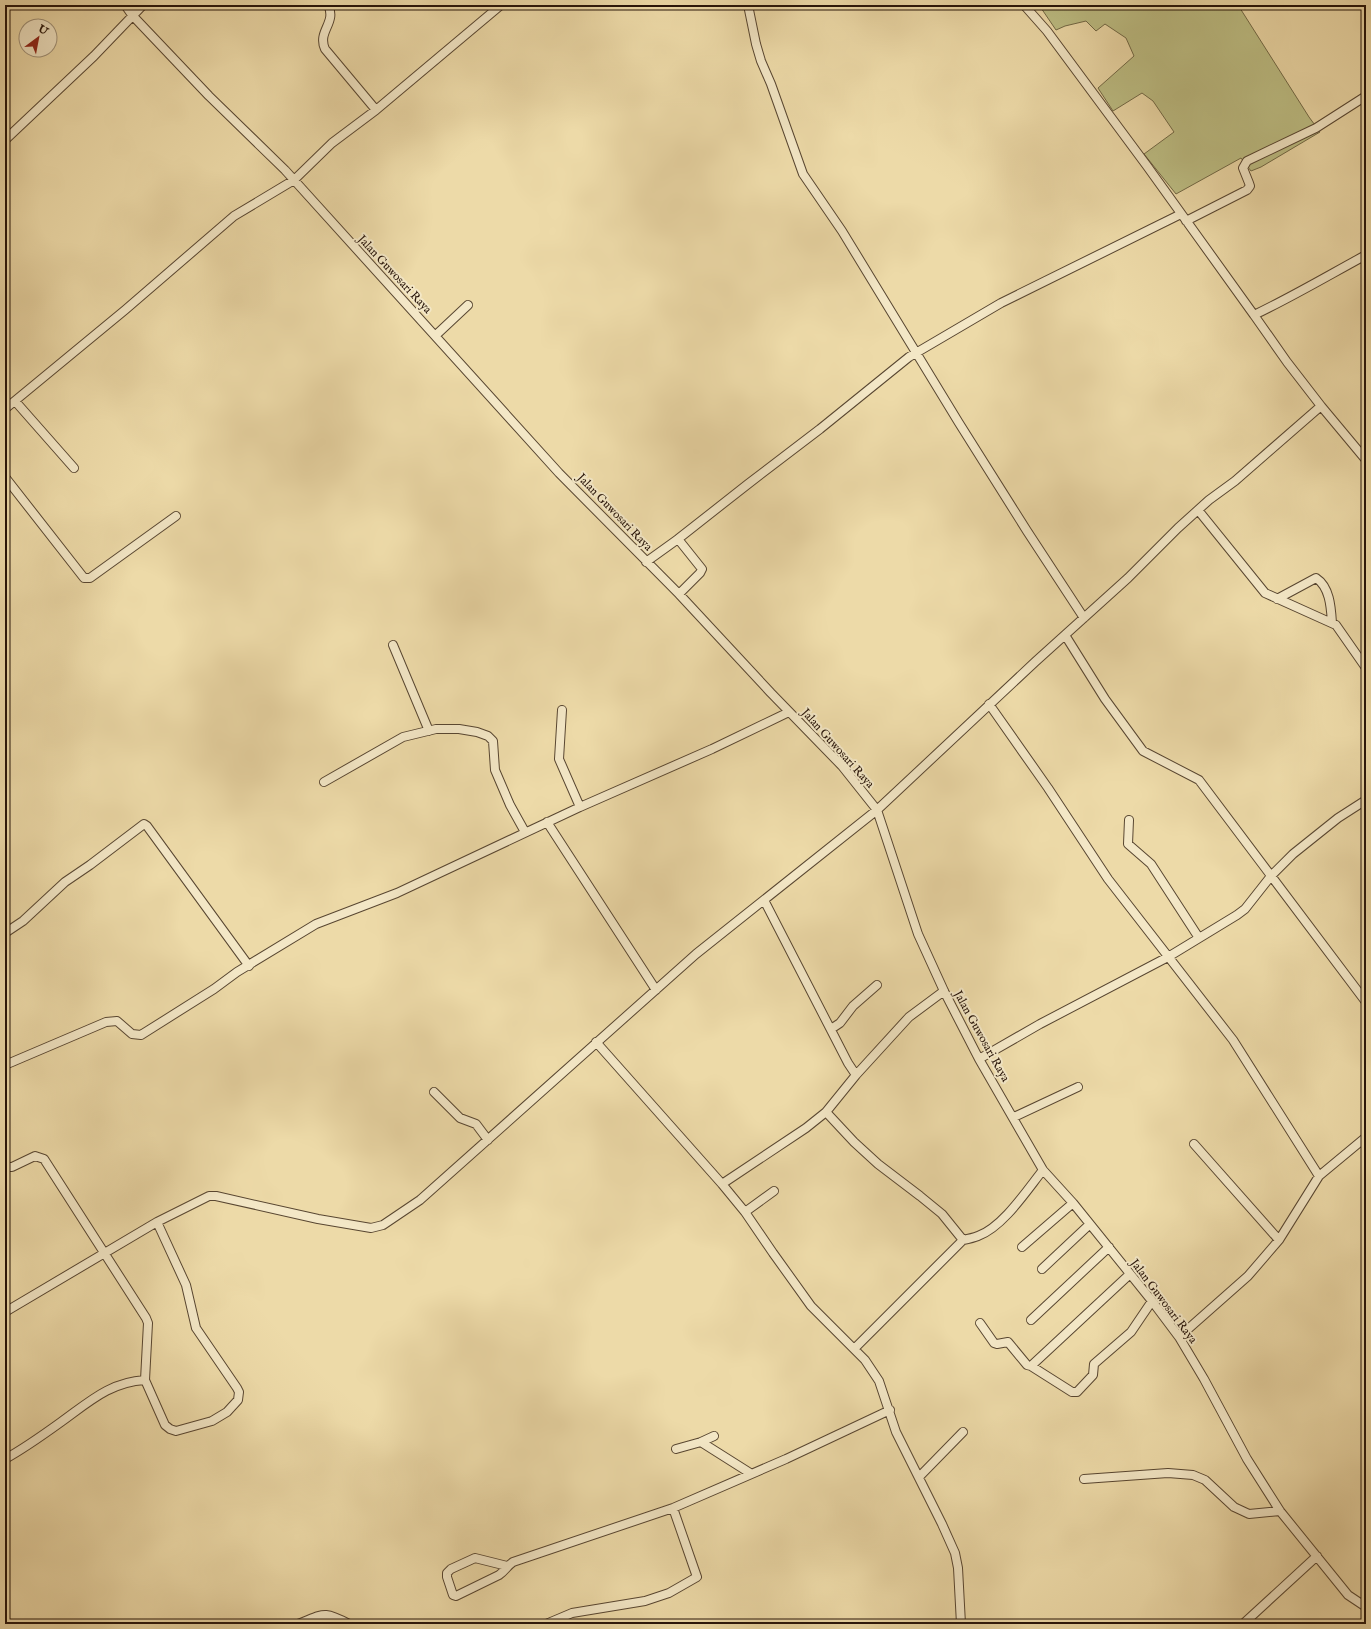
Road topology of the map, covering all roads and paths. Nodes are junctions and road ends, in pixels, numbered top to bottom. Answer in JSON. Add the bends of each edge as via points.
{"nodes":[{"id":1,"x":125,"y":5,"type":"edge"},
{"id":2,"x":143,"y":5,"type":"edge"},
{"id":3,"x":328,"y":5,"type":"edge"},
{"id":4,"x":501,"y":5,"type":"edge"},
{"id":5,"x":748,"y":5,"type":"edge"},
{"id":6,"x":1024,"y":5,"type":"edge"},
{"id":7,"x":132,"y":15,"type":"junction"},
{"id":8,"x":1366,"y":96,"type":"edge"},
{"id":9,"x":376,"y":110,"type":"junction"},
{"id":10,"x":5,"y":140,"type":"edge"},
{"id":11,"x":294,"y":180,"type":"junction"},
{"id":12,"x":1183,"y":217,"type":"junction"},
{"id":13,"x":1366,"y":255,"type":"edge"},
{"id":14,"x":468,"y":305,"type":"dead end"},
{"id":15,"x":1254,"y":315,"type":"junction"},
{"id":16,"x":436,"y":335,"type":"junction"},
{"id":17,"x":917,"y":352,"type":"junction"},
{"id":18,"x":15,"y":402,"type":"junction"},
{"id":19,"x":1321,"y":406,"type":"junction"},
{"id":20,"x":5,"y":409,"type":"edge"},
{"id":21,"x":1366,"y":460,"type":"edge"},
{"id":22,"x":74,"y":468,"type":"dead end"},
{"id":23,"x":5,"y":477,"type":"edge"},
{"id":24,"x":1198,"y":510,"type":"junction"},
{"id":25,"x":176,"y":516,"type":"dead end"},
{"id":26,"x":678,"y":539,"type":"junction"},
{"id":27,"x":646,"y":562,"type":"junction"},
{"id":28,"x":679,"y":594,"type":"junction"},
{"id":29,"x":1277,"y":599,"type":"junction"},
{"id":30,"x":1084,"y":618,"type":"junction"},
{"id":31,"x":1332,"y":623,"type":"junction"},
{"id":32,"x":1065,"y":635,"type":"junction"},
{"id":33,"x":393,"y":645,"type":"dead end"},
{"id":34,"x":1366,"y":668,"type":"edge"},
{"id":35,"x":989,"y":704,"type":"junction"},
{"id":36,"x":562,"y":710,"type":"dead end"},
{"id":37,"x":789,"y":712,"type":"junction"},
{"id":38,"x":429,"y":731,"type":"junction"},
{"id":39,"x":324,"y":782,"type":"dead end"},
{"id":40,"x":1366,"y":800,"type":"edge"},
{"id":41,"x":580,"y":807,"type":"junction"},
{"id":42,"x":877,"y":810,"type":"junction"},
{"id":43,"x":1129,"y":820,"type":"dead end"},
{"id":44,"x":547,"y":822,"type":"junction"},
{"id":45,"x":526,"y":832,"type":"junction"},
{"id":46,"x":1271,"y":876,"type":"junction"},
{"id":47,"x":764,"y":900,"type":"junction"},
{"id":48,"x":5,"y":933,"type":"edge"},
{"id":49,"x":1199,"y":938,"type":"junction"},
{"id":50,"x":1168,"y":957,"type":"junction"},
{"id":51,"x":249,"y":966,"type":"junction"},
{"id":52,"x":877,"y":985,"type":"dead end"},
{"id":53,"x":656,"y":990,"type":"junction"},
{"id":54,"x":944,"y":991,"type":"junction"},
{"id":55,"x":1366,"y":1002,"type":"edge"},
{"id":56,"x":831,"y":1029,"type":"junction"},
{"id":57,"x":596,"y":1042,"type":"junction"},
{"id":58,"x":979,"y":1059,"type":"junction"},
{"id":59,"x":5,"y":1064,"type":"edge"},
{"id":60,"x":856,"y":1075,"type":"junction"},
{"id":61,"x":1078,"y":1087,"type":"dead end"},
{"id":62,"x":434,"y":1092,"type":"dead end"},
{"id":63,"x":826,"y":1112,"type":"junction"},
{"id":64,"x":1014,"y":1117,"type":"junction"},
{"id":65,"x":1366,"y":1137,"type":"edge"},
{"id":66,"x":488,"y":1140,"type":"junction"},
{"id":67,"x":1194,"y":1144,"type":"dead end"},
{"id":68,"x":5,"y":1167,"type":"edge"},
{"id":69,"x":1043,"y":1170,"type":"junction"},
{"id":70,"x":1319,"y":1176,"type":"junction"},
{"id":71,"x":722,"y":1184,"type":"junction"},
{"id":72,"x":774,"y":1192,"type":"dead end"},
{"id":73,"x":1073,"y":1203,"type":"junction"},
{"id":74,"x":745,"y":1212,"type":"junction"},
{"id":75,"x":157,"y":1222,"type":"junction"},
{"id":76,"x":1090,"y":1224,"type":"junction"},
{"id":77,"x":963,"y":1240,"type":"junction"},
{"id":78,"x":1279,"y":1240,"type":"junction"},
{"id":79,"x":1022,"y":1247,"type":"dead end"},
{"id":80,"x":1109,"y":1247,"type":"junction"},
{"id":81,"x":105,"y":1253,"type":"junction"},
{"id":82,"x":1042,"y":1269,"type":"dead end"},
{"id":83,"x":1130,"y":1274,"type":"junction"},
{"id":84,"x":1152,"y":1301,"type":"junction"},
{"id":85,"x":5,"y":1312,"type":"edge"},
{"id":86,"x":1031,"y":1320,"type":"dead end"},
{"id":87,"x":980,"y":1323,"type":"dead end"},
{"id":88,"x":1179,"y":1338,"type":"junction"},
{"id":89,"x":855,"y":1348,"type":"junction"},
{"id":90,"x":1031,"y":1366,"type":"junction"},
{"id":91,"x":145,"y":1380,"type":"junction"},
{"id":92,"x":890,"y":1410,"type":"junction"},
{"id":93,"x":962,"y":1432,"type":"dead end"},
{"id":94,"x":714,"y":1436,"type":"dead end"},
{"id":95,"x":701,"y":1442,"type":"junction"},
{"id":96,"x":676,"y":1449,"type":"dead end"},
{"id":97,"x":5,"y":1459,"type":"edge"},
{"id":98,"x":750,"y":1473,"type":"junction"},
{"id":99,"x":919,"y":1477,"type":"junction"},
{"id":100,"x":1084,"y":1479,"type":"dead end"},
{"id":101,"x":673,"y":1508,"type":"junction"},
{"id":102,"x":1280,"y":1511,"type":"junction"},
{"id":103,"x":1317,"y":1556,"type":"junction"},
{"id":104,"x":507,"y":1566,"type":"junction"},
{"id":105,"x":1366,"y":1607,"type":"edge"},
{"id":106,"x":298,"y":1624,"type":"edge"},
{"id":107,"x":349,"y":1624,"type":"edge"},
{"id":108,"x":546,"y":1624,"type":"edge"},
{"id":109,"x":961,"y":1624,"type":"edge"},
{"id":110,"x":1243,"y":1624,"type":"edge"}],
"edges":[{"from":1,"to":7,"type":"street","name":"Jalan Guwosari Raya"},
{"from":2,"to":7,"type":"street"},
{"from":3,"to":9,"type":"street","via":[[331,19],[322,38],[324,49]]},
{"from":4,"to":9,"type":"street"},
{"from":5,"to":17,"type":"street","via":[[761,61],[801,169]]},
{"from":6,"to":12,"type":"street","via":[[1047,31]]},
{"from":7,"to":10,"type":"street","via":[[94,56]]},
{"from":7,"to":11,"type":"street","name":"Jalan Guwosari Raya"},
{"from":8,"to":12,"type":"street","via":[[1316,128],[1247,161],[1243,168],[1250,186],[1247,190]]},
{"from":9,"to":11,"type":"street","via":[[332,143]]},
{"from":11,"to":16,"type":"street","name":"Jalan Guwosari Raya"},
{"from":11,"to":18,"type":"street","via":[[234,216]]},
{"from":12,"to":15,"type":"street"},
{"from":12,"to":17,"type":"street","via":[[1001,303]]},
{"from":13,"to":15,"type":"street","via":[[1285,301]]},
{"from":14,"to":16,"type":"street"},
{"from":15,"to":19,"type":"street"},
{"from":16,"to":27,"type":"street","name":"Jalan Guwosari Raya","via":[[559,473]]},
{"from":17,"to":26,"type":"street"},
{"from":17,"to":30,"type":"street"},
{"from":18,"to":20,"type":"street"},
{"from":18,"to":22,"type":"street"},
{"from":19,"to":21,"type":"street"},
{"from":19,"to":24,"type":"street"},
{"from":23,"to":25,"type":"street","via":[[87,579]]},
{"from":24,"to":29,"type":"street","via":[[1264,593]]},
{"from":24,"to":30,"type":"street"},
{"from":26,"to":27,"type":"street"},
{"from":26,"to":28,"type":"street","via":[[702,569]]},
{"from":27,"to":28,"type":"street","name":"Jalan Guwosari Raya"},
{"from":28,"to":37,"type":"street","name":"Jalan Guwosari Raya"},
{"from":29,"to":31,"type":"street"},
{"from":29,"to":31,"type":"street","via":[[1316,578],[1320,580],[1329,597]]},
{"from":30,"to":32,"type":"street"},
{"from":31,"to":34,"type":"street"},
{"from":32,"to":35,"type":"street"},
{"from":32,"to":46,"type":"street","via":[[1105,699],[1143,751],[1199,780]]},
{"from":33,"to":38,"type":"street"},
{"from":35,"to":42,"type":"street"},
{"from":35,"to":50,"type":"street","via":[[1108,879]]},
{"from":36,"to":41,"type":"street","via":[[559,762]]},
{"from":37,"to":41,"type":"street"},
{"from":37,"to":42,"type":"street","name":"Jalan Guwosari Raya","via":[[842,766]]},
{"from":38,"to":39,"type":"street","via":[[403,737]]},
{"from":38,"to":45,"type":"street","via":[[459,729],[477,732],[493,741],[495,770],[510,805]]},
{"from":40,"to":46,"type":"street","via":[[1338,818],[1293,854]]},
{"from":41,"to":44,"type":"street"},
{"from":42,"to":47,"type":"street"},
{"from":42,"to":54,"type":"street","name":"Jalan Guwosari Raya","via":[[918,934]]},
{"from":43,"to":49,"type":"street","via":[[1128,844],[1151,864]]},
{"from":44,"to":45,"type":"street"},
{"from":44,"to":53,"type":"street"},
{"from":45,"to":51,"type":"street","via":[[397,892],[316,924]]},
{"from":46,"to":49,"type":"street","via":[[1245,909]]},
{"from":46,"to":55,"type":"street"},
{"from":47,"to":53,"type":"street","via":[[696,954]]},
{"from":47,"to":56,"type":"street"},
{"from":48,"to":51,"type":"street","via":[[23,921],[65,882],[144,824]]},
{"from":49,"to":50,"type":"street"},
{"from":50,"to":58,"type":"street"},
{"from":50,"to":70,"type":"street","via":[[1233,1040]]},
{"from":51,"to":59,"type":"street","via":[[141,1035],[132,1034],[117,1021],[106,1022]]},
{"from":52,"to":56,"type":"street"},
{"from":53,"to":57,"type":"street"},
{"from":54,"to":58,"type":"street","name":"Jalan Guwosari Raya"},
{"from":54,"to":60,"type":"street","via":[[909,1018]]},
{"from":56,"to":60,"type":"street"},
{"from":57,"to":66,"type":"street"},
{"from":57,"to":71,"type":"street"},
{"from":58,"to":64,"type":"street","name":"Jalan Guwosari Raya"},
{"from":60,"to":63,"type":"street"},
{"from":61,"to":64,"type":"street"},
{"from":62,"to":66,"type":"street","via":[[460,1118],[476,1124]]},
{"from":63,"to":71,"type":"street"},
{"from":63,"to":77,"type":"street","via":[[878,1164],[942,1214]]},
{"from":64,"to":69,"type":"street","name":"Jalan Guwosari Raya"},
{"from":65,"to":70,"type":"street"},
{"from":66,"to":75,"type":"street","via":[[420,1200],[376,1227],[318,1219],[216,1196],[203,1198]]},
{"from":67,"to":78,"type":"street"},
{"from":68,"to":81,"type":"street","via":[[12,1167],[35,1156],[44,1159]]},
{"from":69,"to":73,"type":"street","name":"Jalan Guwosari Raya"},
{"from":69,"to":77,"type":"street","via":[[1010,1211],[992,1228],[979,1236]]},
{"from":70,"to":78,"type":"street"},
{"from":71,"to":74,"type":"street"},
{"from":72,"to":74,"type":"street"},
{"from":73,"to":76,"type":"street","name":"Jalan Guwosari Raya"},
{"from":73,"to":79,"type":"street"},
{"from":74,"to":89,"type":"street","via":[[811,1306]]},
{"from":75,"to":81,"type":"street"},
{"from":75,"to":91,"type":"street","via":[[187,1289],[196,1328],[240,1396],[234,1405],[212,1421],[176,1431],[166,1425]]},
{"from":76,"to":80,"type":"street","name":"Jalan Guwosari Raya"},
{"from":76,"to":82,"type":"street"},
{"from":77,"to":89,"type":"street"},
{"from":78,"to":88,"type":"street","via":[[1248,1276]]},
{"from":80,"to":83,"type":"street","name":"Jalan Guwosari Raya"},
{"from":80,"to":86,"type":"street"},
{"from":81,"to":85,"type":"street"},
{"from":81,"to":91,"type":"street","via":[[148,1323]]},
{"from":83,"to":84,"type":"street","name":"Jalan Guwosari Raya"},
{"from":83,"to":90,"type":"street"},
{"from":84,"to":88,"type":"street","name":"Jalan Guwosari Raya"},
{"from":84,"to":90,"type":"street","via":[[1131,1332],[1094,1364],[1093,1375],[1077,1392],[1072,1392]]},
{"from":87,"to":90,"type":"street","via":[[994,1343],[1008,1342],[1027,1365]]},
{"from":88,"to":102,"type":"street","name":"Jalan Guwosari Raya","via":[[1247,1459]]},
{"from":89,"to":92,"type":"street","via":[[876,1375]]},
{"from":91,"to":97,"type":"street","via":[[130,1381],[103,1391],[28,1446]]},
{"from":92,"to":98,"type":"street","via":[[786,1459]]},
{"from":92,"to":99,"type":"street","via":[[896,1432]]},
{"from":93,"to":99,"type":"street"},
{"from":94,"to":95,"type":"street"},
{"from":95,"to":96,"type":"street"},
{"from":95,"to":98,"type":"street"},
{"from":98,"to":101,"type":"street"},
{"from":99,"to":109,"type":"street","via":[[956,1557]]},
{"from":100,"to":102,"type":"street","via":[[1168,1473],[1193,1475],[1205,1480],[1234,1508],[1249,1514]]},
{"from":101,"to":104,"type":"street"},
{"from":101,"to":108,"type":"street","via":[[697,1577],[645,1601],[572,1613]]},
{"from":102,"to":103,"type":"street","name":"Jalan Guwosari Raya"},
{"from":103,"to":105,"type":"street","name":"Jalan Guwosari Raya","via":[[1348,1595]]},
{"from":103,"to":110,"type":"street"},
{"from":104,"to":104,"type":"street","via":[[475,1558],[451,1570],[447,1577],[453,1595],[456,1596],[499,1575]]},
{"from":106,"to":107,"type":"street","via":[[322,1614],[328,1614]]}]}
